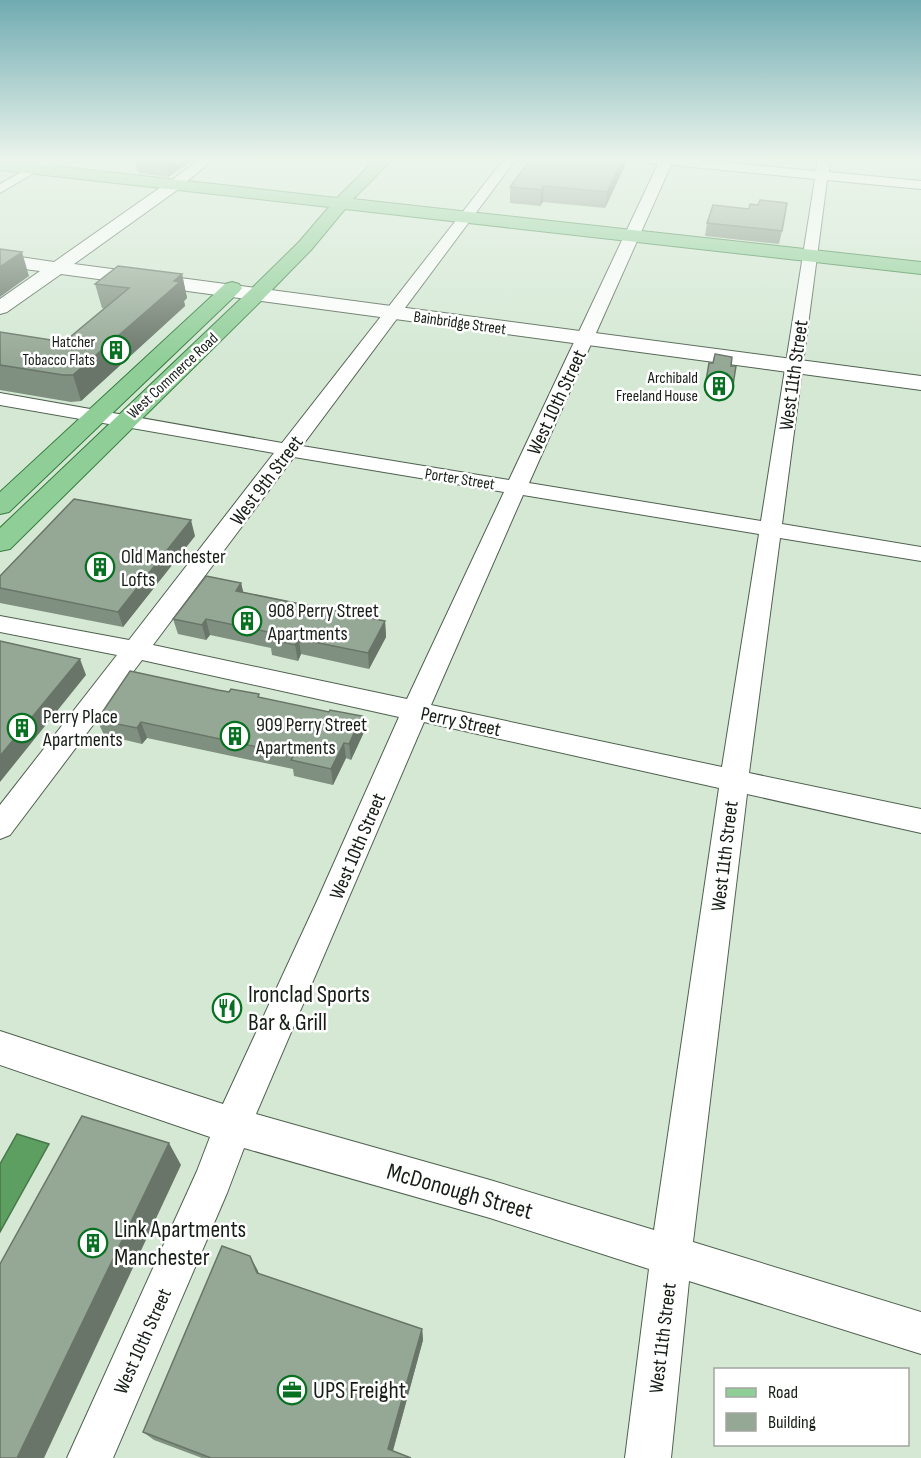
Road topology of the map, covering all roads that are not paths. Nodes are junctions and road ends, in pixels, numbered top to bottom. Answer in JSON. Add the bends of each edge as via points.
{"nodes":[{"id":1,"x":114,"y":227,"type":"edge"},
{"id":2,"x":320,"y":227,"type":"edge"},
{"id":3,"x":458,"y":227,"type":"edge"},
{"id":4,"x":553,"y":227,"type":"edge"},
{"id":5,"x":634,"y":227,"type":"edge"},
{"id":6,"x":815,"y":227,"type":"edge"},
{"id":7,"x":630,"y":236,"type":"junction"},
{"id":8,"x":811,"y":256,"type":"junction"},
{"id":9,"x":0,"y":260,"type":"edge"},
{"id":10,"x":56,"y":267,"type":"junction"},
{"id":11,"x":921,"y":268,"type":"edge"},
{"id":12,"x":249,"y":271,"type":"dead end"},
{"id":13,"x":229,"y":291,"type":"junction"},
{"id":14,"x":256,"y":295,"type":"junction"},
{"id":15,"x":0,"y":308,"type":"edge"},
{"id":16,"x":394,"y":313,"type":"junction"},
{"id":17,"x":586,"y":338,"type":"junction"},
{"id":18,"x":795,"y":366,"type":"junction"},
{"id":19,"x":921,"y":383,"type":"edge"},
{"id":20,"x":0,"y":399,"type":"edge"},
{"id":21,"x":97,"y":415,"type":"junction"},
{"id":22,"x":125,"y":419,"type":"junction"},
{"id":23,"x":289,"y":450,"type":"junction"},
{"id":24,"x":516,"y":488,"type":"junction"},
{"id":25,"x":0,"y":506,"type":"edge"},
{"id":26,"x":771,"y":530,"type":"junction"},
{"id":27,"x":0,"y":543,"type":"edge"},
{"id":28,"x":921,"y":554,"type":"edge"},
{"id":29,"x":0,"y":624,"type":"edge"},
{"id":30,"x":136,"y":650,"type":"junction"},
{"id":31,"x":415,"y":711,"type":"junction"},
{"id":32,"x":734,"y":781,"type":"junction"},
{"id":33,"x":921,"y":821,"type":"edge"},
{"id":34,"x":0,"y":828,"type":"edge"},
{"id":35,"x":0,"y":1048,"type":"edge"},
{"id":36,"x":233,"y":1126,"type":"junction"},
{"id":37,"x":671,"y":1256,"type":"junction"},
{"id":38,"x":921,"y":1333,"type":"edge"},
{"id":39,"x":90,"y":1458,"type":"edge"},
{"id":40,"x":648,"y":1458,"type":"edge"}],
"edges":[{"from":1,"to":10,"type":"street"},
{"from":2,"to":14,"type":"main road","name":"West Commerce Road"},
{"from":3,"to":16,"type":"street","name":"West 9th Street"},
{"from":4,"to":7,"type":"main road"},
{"from":5,"to":7,"type":"street","name":"West 10th Street"},
{"from":6,"to":8,"type":"street","name":"West 11th Street"},
{"from":7,"to":8,"type":"main road"},
{"from":7,"to":17,"type":"street","name":"West 10th Street"},
{"from":8,"to":11,"type":"main road"},
{"from":8,"to":18,"type":"street","name":"West 11th Street"},
{"from":9,"to":10,"type":"street","name":"Bainbridge Street"},
{"from":10,"to":13,"type":"street","name":"Bainbridge Street"},
{"from":10,"to":15,"type":"street"},
{"from":12,"to":13,"type":"main road","name":"West Commerce Road"},
{"from":13,"to":14,"type":"street","name":"Bainbridge Street"},
{"from":13,"to":21,"type":"main road","name":"West Commerce Road"},
{"from":14,"to":16,"type":"street","name":"Bainbridge Street"},
{"from":14,"to":22,"type":"main road","name":"West Commerce Road"},
{"from":16,"to":17,"type":"street","name":"Bainbridge Street"},
{"from":16,"to":23,"type":"street","name":"West 9th Street"},
{"from":17,"to":18,"type":"street","name":"Bainbridge Street"},
{"from":17,"to":24,"type":"street","name":"West 10th Street"},
{"from":18,"to":19,"type":"street","name":"Bainbridge Street"},
{"from":18,"to":26,"type":"street","name":"West 11th Street"},
{"from":20,"to":21,"type":"street","name":"Porter Street"},
{"from":21,"to":22,"type":"street","name":"Porter Street"},
{"from":21,"to":25,"type":"main road","name":"West Commerce Road"},
{"from":22,"to":23,"type":"street","name":"Porter Street"},
{"from":22,"to":27,"type":"main road","name":"West Commerce Road"},
{"from":23,"to":24,"type":"street","name":"Porter Street"},
{"from":23,"to":30,"type":"street","name":"West 9th Street"},
{"from":24,"to":26,"type":"street","name":"Porter Street"},
{"from":24,"to":31,"type":"street","name":"West 10th Street"},
{"from":26,"to":28,"type":"street","name":"Porter Street"},
{"from":26,"to":32,"type":"street","name":"West 11th Street"},
{"from":29,"to":30,"type":"street","name":"Perry Street"},
{"from":30,"to":31,"type":"street","name":"Perry Street"},
{"from":30,"to":34,"type":"street","name":"West 9th Street"},
{"from":31,"to":32,"type":"street","name":"Perry Street"},
{"from":31,"to":36,"type":"street","name":"West 10th Street"},
{"from":32,"to":33,"type":"street","name":"Perry Street"},
{"from":32,"to":37,"type":"street","name":"West 11th Street"},
{"from":35,"to":36,"type":"street","name":"McDonough Street"},
{"from":36,"to":37,"type":"street","name":"McDonough Street","via":[[490,1199]]},
{"from":36,"to":39,"type":"street","name":"West 10th Street"},
{"from":37,"to":38,"type":"street","name":"McDonough Street"},
{"from":37,"to":40,"type":"street","name":"West 11th Street"}]}
